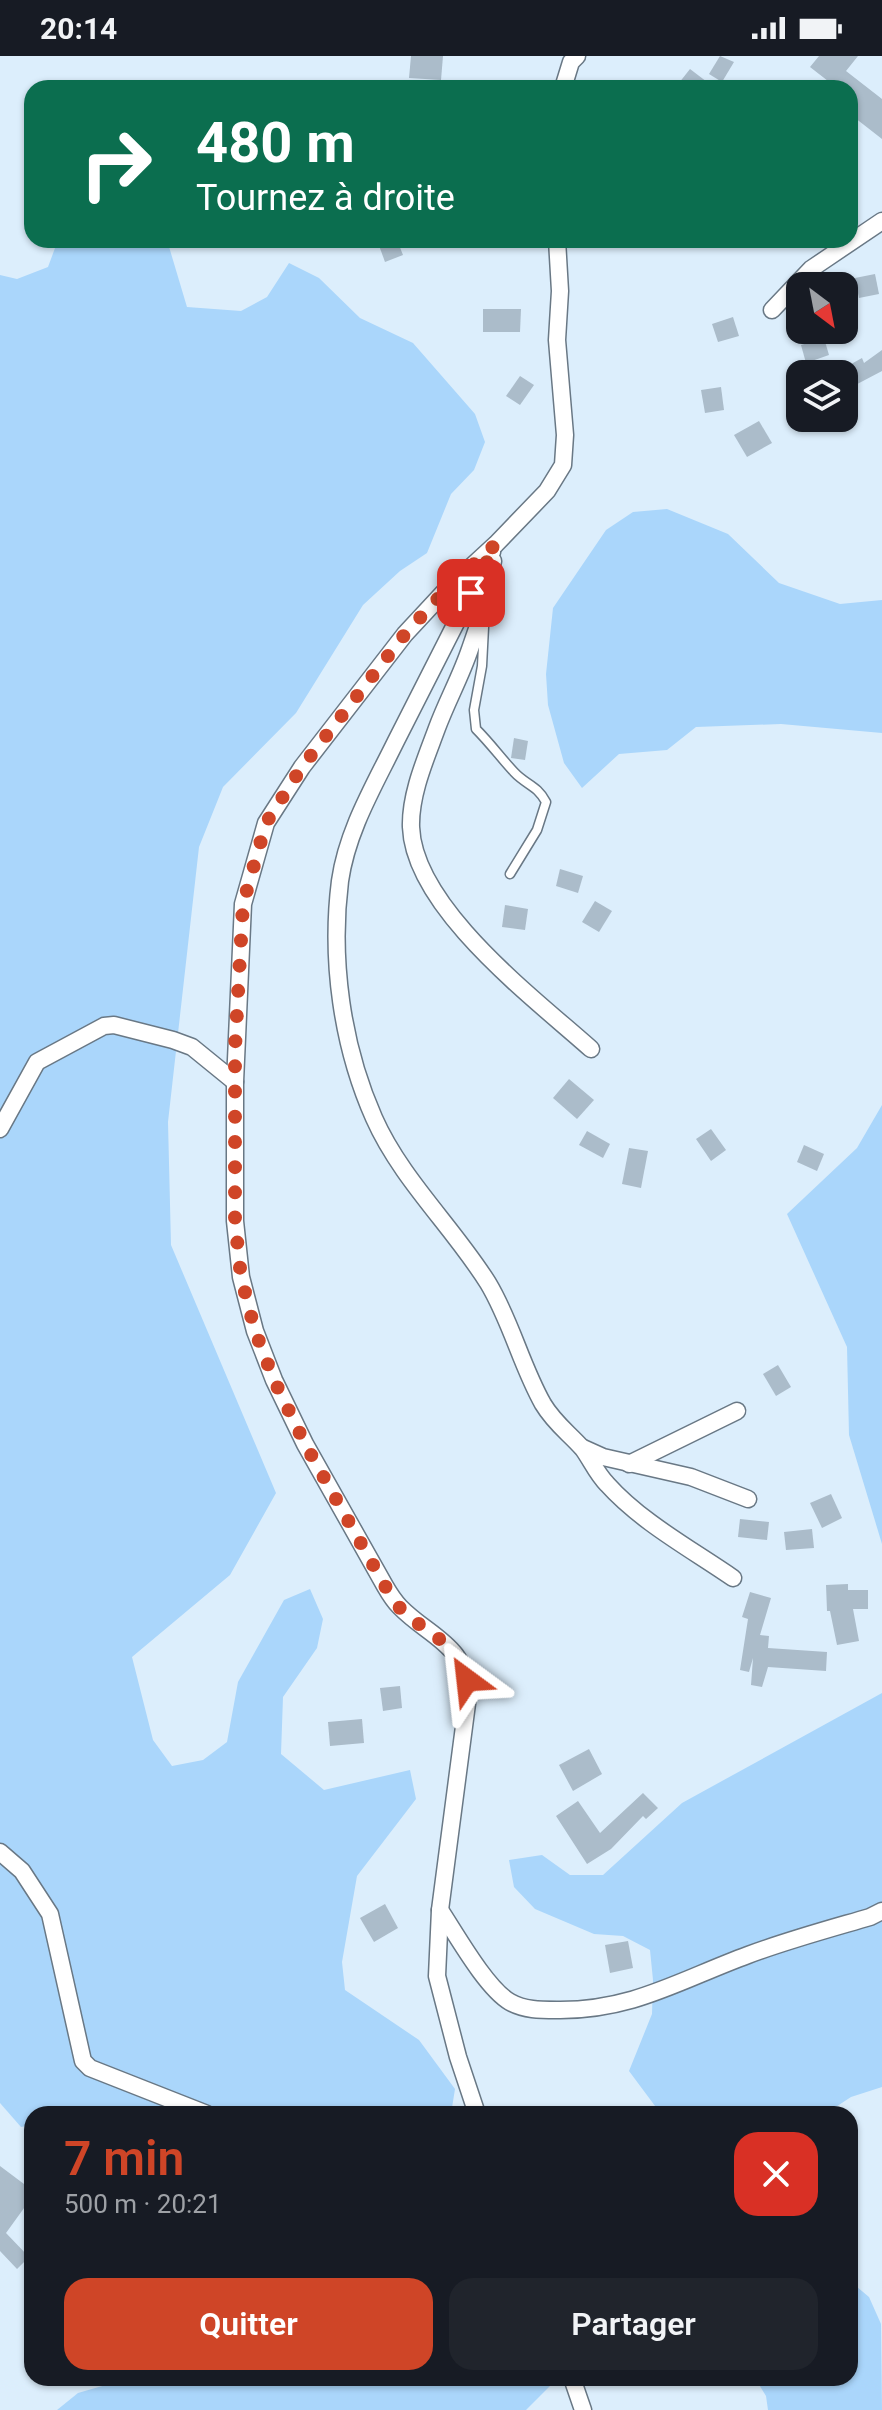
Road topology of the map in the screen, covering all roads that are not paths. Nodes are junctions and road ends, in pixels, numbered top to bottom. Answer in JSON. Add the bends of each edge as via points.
{"nodes":[{"id":1,"x":577,"y":56,"type":"edge"},
{"id":2,"x":565,"y":80,"type":"edge"},
{"id":3,"x":882,"y":221,"type":"edge"},
{"id":4,"x":858,"y":237,"type":"edge"},
{"id":5,"x":557,"y":248,"type":"edge"},
{"id":6,"x":842,"y":248,"type":"edge"},
{"id":7,"x":772,"y":310,"type":"dead end"},
{"id":8,"x":496,"y":544,"type":"junction"},
{"id":9,"x":485,"y":606,"type":"junction"},
{"id":10,"x":510,"y":874,"type":"dead end"},
{"id":11,"x":591,"y":1049,"type":"dead end"},
{"id":12,"x":235,"y":1082,"type":"junction"},
{"id":13,"x":0,"y":1129,"type":"edge"},
{"id":14,"x":737,"y":1411,"type":"dead end"},
{"id":15,"x":582,"y":1448,"type":"junction"},
{"id":16,"x":629,"y":1464,"type":"junction"},
{"id":17,"x":748,"y":1499,"type":"dead end"},
{"id":18,"x":733,"y":1578,"type":"dead end"},
{"id":19,"x":0,"y":1852,"type":"edge"},
{"id":20,"x":440,"y":1910,"type":"junction"},
{"id":21,"x":882,"y":1911,"type":"edge"},
{"id":22,"x":185,"y":2106,"type":"edge"},
{"id":23,"x":472,"y":2106,"type":"edge"},
{"id":24,"x":575,"y":2386,"type":"edge"},
{"id":25,"x":583,"y":2410,"type":"edge"}],
"edges":[{"from":1,"to":2,"type":"street"},
{"from":3,"to":4,"type":"street"},
{"from":5,"to":8,"type":"street","via":[[563,465],[547,491]]},
{"from":6,"to":7,"type":"street","via":[[811,269]]},
{"from":8,"to":9,"type":"street"},
{"from":8,"to":12,"type":"street","via":[[405,634],[302,767],[266,823],[243,904]]},
{"from":8,"to":15,"type":"street","via":[[360,814],[340,879],[336,945],[344,1019],[375,1119],[398,1160],[488,1283],[542,1401]]},
{"from":9,"to":10,"type":"lane","via":[[476,729],[517,775],[539,788],[546,802],[537,830]]},
{"from":9,"to":11,"type":"street","via":[[417,784],[411,826],[416,852],[455,923]]},
{"from":12,"to":13,"type":"street","via":[[192,1047],[104,1026],[37,1062]]},
{"from":12,"to":20,"type":"street","via":[[237,1256],[255,1331],[274,1380],[385,1586],[399,1606],[441,1638],[467,1680]]},
{"from":14,"to":16,"type":"street"},
{"from":15,"to":16,"type":"street"},
{"from":15,"to":18,"type":"street","via":[[609,1486]]},
{"from":16,"to":17,"type":"street","via":[[691,1477]]},
{"from":19,"to":22,"type":"street","via":[[22,1871],[50,1914],[83,2061]]},
{"from":20,"to":21,"type":"street","via":[[507,2000],[522,2007],[570,2010],[634,2001],[748,1955]]},
{"from":20,"to":23,"type":"street","via":[[437,1976]]},
{"from":24,"to":25,"type":"street"}]}
